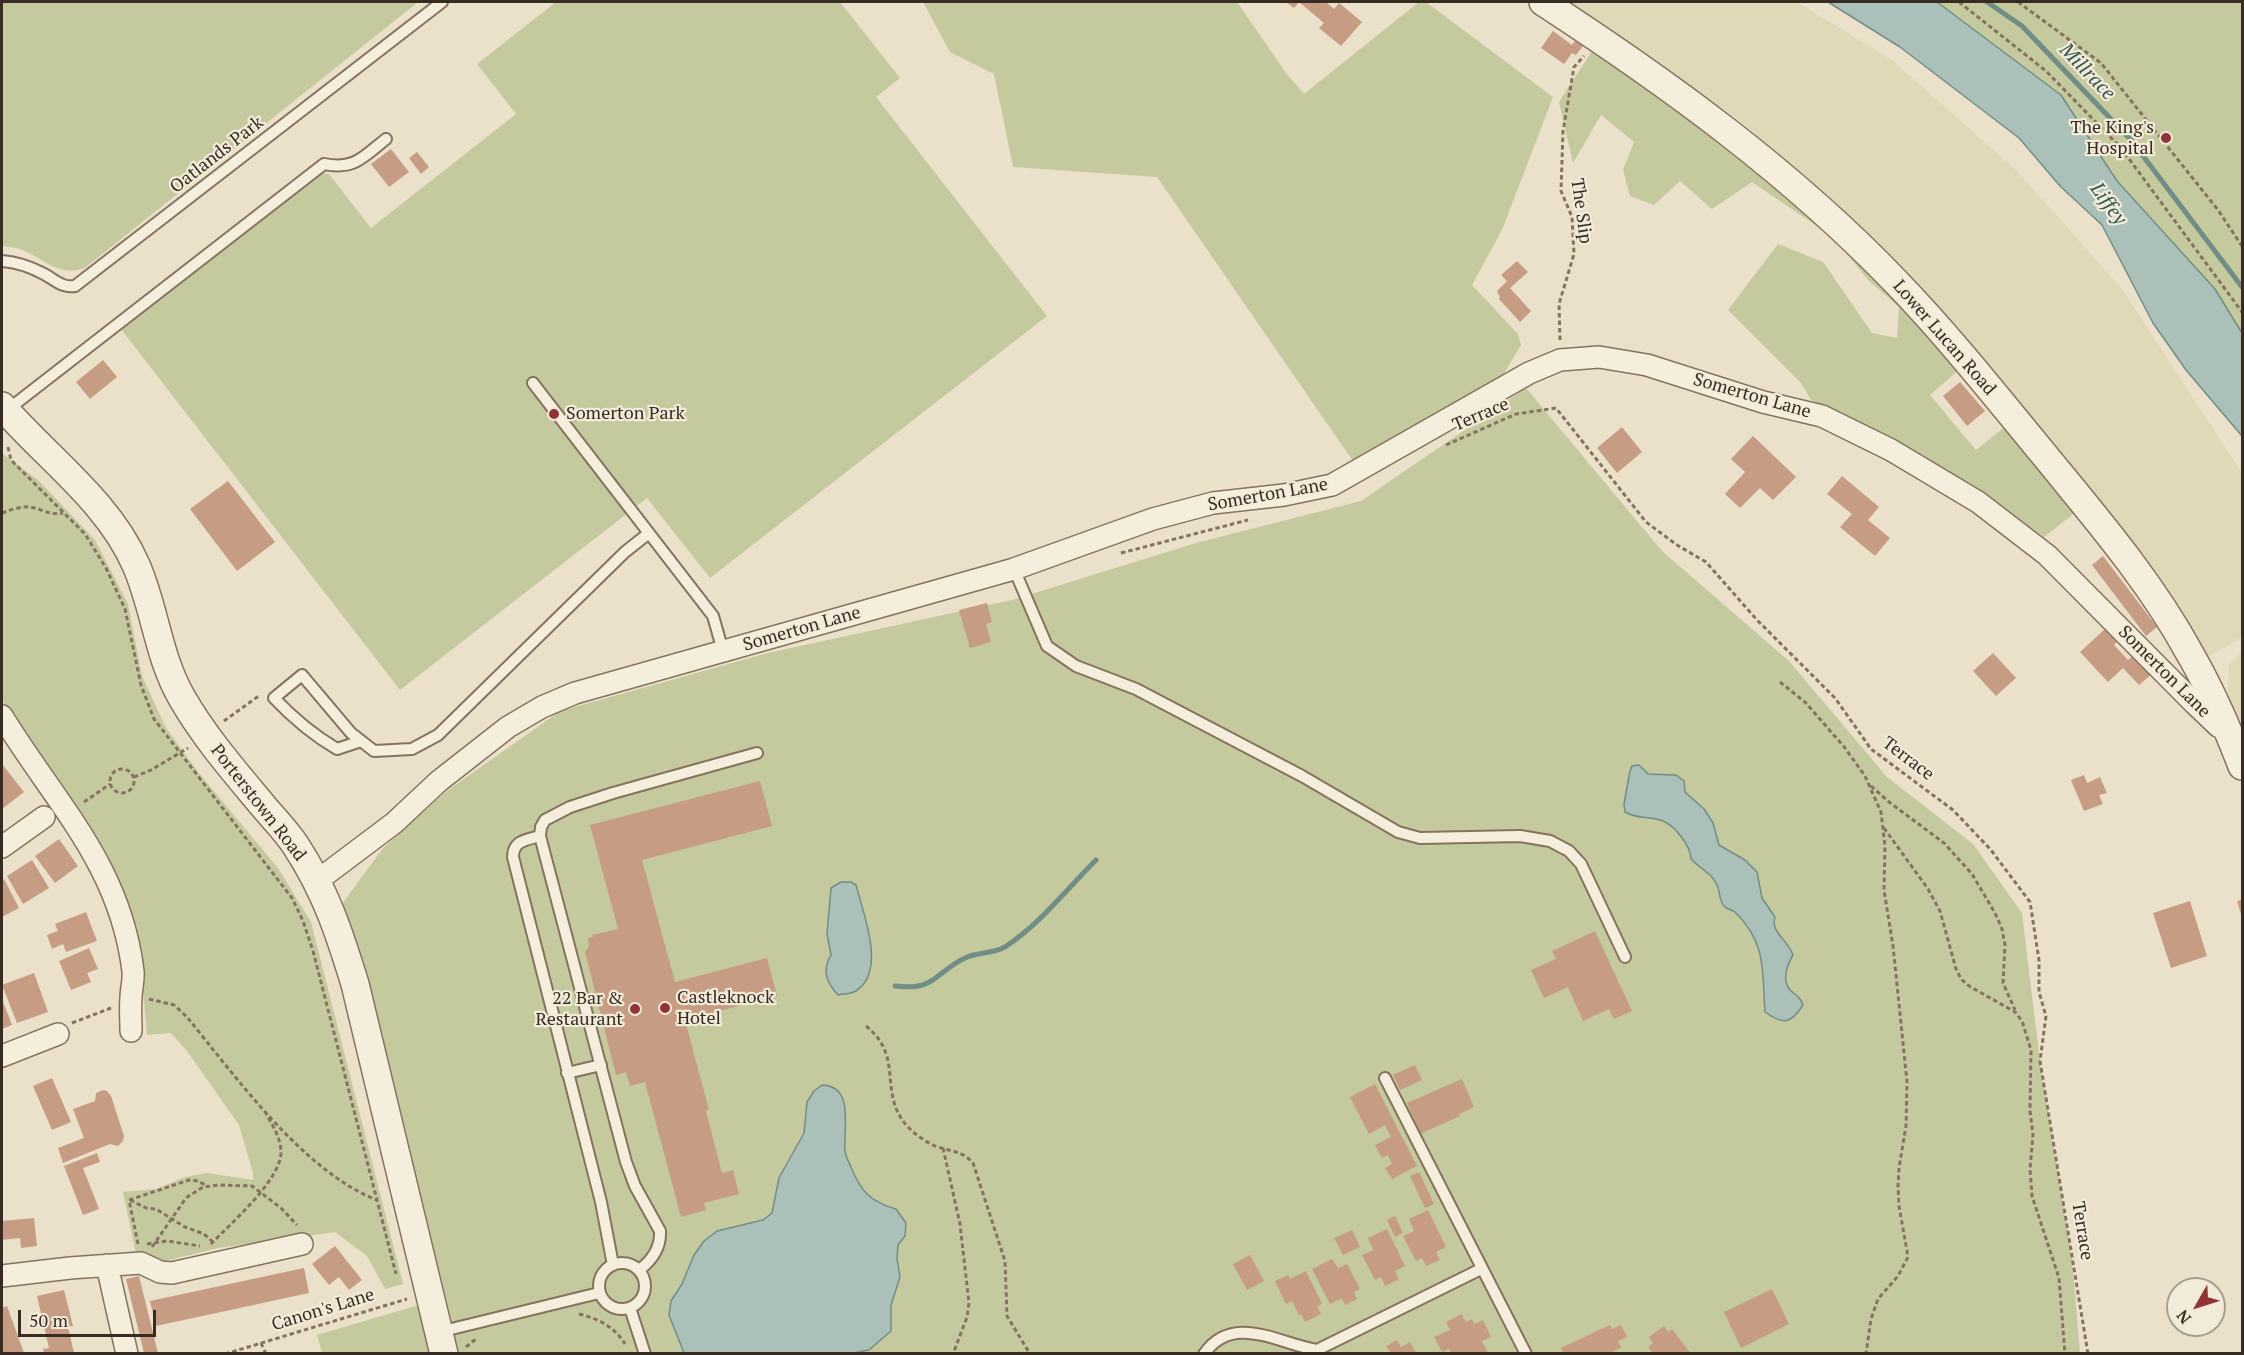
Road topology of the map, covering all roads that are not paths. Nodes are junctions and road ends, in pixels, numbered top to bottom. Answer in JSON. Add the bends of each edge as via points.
{"nodes":[{"id":1,"x":442,"y":2,"type":"edge"},
{"id":2,"x":1543,"y":2,"type":"edge"},
{"id":3,"x":386,"y":139,"type":"dead end"},
{"id":4,"x":2,"y":261,"type":"edge"},
{"id":5,"x":533,"y":383,"type":"dead end"},
{"id":6,"x":4,"y":409,"type":"edge"},
{"id":7,"x":650,"y":533,"type":"junction"},
{"id":8,"x":1014,"y":569,"type":"junction"},
{"id":9,"x":723,"y":651,"type":"junction"},
{"id":10,"x":2,"y":716,"type":"edge"},
{"id":11,"x":2229,"y":732,"type":"junction"},
{"id":12,"x":361,"y":741,"type":"junction"},
{"id":13,"x":757,"y":753,"type":"dead end"},
{"id":14,"x":2242,"y":766,"type":"edge"},
{"id":15,"x":44,"y":817,"type":"dead end"},
{"id":16,"x":540,"y":837,"type":"junction"},
{"id":17,"x":2,"y":847,"type":"edge"},
{"id":18,"x":317,"y":881,"type":"junction"},
{"id":19,"x":1625,"y":957,"type":"dead end"},
{"id":20,"x":131,"y":1030,"type":"dead end"},
{"id":21,"x":58,"y":1034,"type":"road end"},
{"id":22,"x":2,"y":1056,"type":"edge"},
{"id":23,"x":601,"y":1065,"type":"junction"},
{"id":24,"x":567,"y":1073,"type":"junction"},
{"id":25,"x":1385,"y":1078,"type":"dead end"},
{"id":26,"x":302,"y":1244,"type":"road end"},
{"id":27,"x":107,"y":1265,"type":"junction"},
{"id":28,"x":613,"y":1265,"type":"junction"},
{"id":29,"x":1481,"y":1269,"type":"junction"},
{"id":30,"x":639,"y":1270,"type":"junction"},
{"id":31,"x":2,"y":1276,"type":"edge"},
{"id":32,"x":599,"y":1293,"type":"junction"},
{"id":33,"x":630,"y":1308,"type":"junction"},
{"id":34,"x":449,"y":1345,"type":"edge"},
{"id":35,"x":645,"y":1351,"type":"edge"},
{"id":36,"x":127,"y":1353,"type":"edge"},
{"id":37,"x":1204,"y":1353,"type":"edge"},
{"id":38,"x":1526,"y":1353,"type":"edge"}],
"edges":[{"from":1,"to":4,"type":"lane","name":"Oatlands Park","via":[[75,286],[66,288],[42,273]]},
{"from":2,"to":11,"type":"street","name":"Lower Lucan Road","via":[[1653,75],[1769,165],[1826,214],[1912,300],[2099,522],[2149,589],[2189,651]]},
{"from":3,"to":6,"type":"lane","via":[[342,168],[324,164]]},
{"from":5,"to":7,"type":"lane"},
{"from":6,"to":18,"type":"street","name":"Porterstown Road","via":[[65,470],[119,533],[150,602],[165,660],[181,697],[205,734],[295,844]]},
{"from":7,"to":9,"type":"lane","via":[[713,616]]},
{"from":7,"to":12,"type":"lane","via":[[625,552],[438,735],[412,749],[374,751]]},
{"from":8,"to":9,"type":"street","name":"Somerton Lane"},
{"from":8,"to":11,"type":"street","name":"Somerton Lane","via":[[1142,523],[1213,503],[1332,486],[1529,373],[1560,360],[1599,357],[1647,365],[1762,402],[1822,416],[1891,450],[1978,502],[2047,555],[2195,704]]},
{"from":8,"to":19,"type":"lane","via":[[1047,646],[1076,666],[1136,689],[1302,776],[1398,832],[1420,838],[1520,836],[1550,841],[1569,851],[1581,864]]},
{"from":9,"to":18,"type":"street","name":"Somerton Lane","via":[[575,693],[543,707],[508,728],[385,831]]},
{"from":10,"to":20,"type":"street","via":[[89,843],[107,878],[134,974]]},
{"from":11,"to":14,"type":"street","name":"Lower Lucan Road"},
{"from":12,"to":12,"type":"lane","via":[[302,675],[274,698],[295,720],[337,749]]},
{"from":13,"to":16,"type":"lane","via":[[570,807],[545,820]]},
{"from":15,"to":17,"type":"street"},
{"from":16,"to":23,"type":"lane"},
{"from":16,"to":24,"type":"lane","via":[[519,841],[513,857]]},
{"from":18,"to":34,"type":"street","name":"Porterstown Road","via":[[339,929],[355,984],[429,1293]]},
{"from":21,"to":22,"type":"street"},
{"from":23,"to":24,"type":"lane"},
{"from":23,"to":30,"type":"lane","via":[[630,1175],[660,1231],[655,1252]]},
{"from":24,"to":28,"type":"lane"},
{"from":25,"to":29,"type":"lane"},
{"from":26,"to":27,"type":"street","via":[[172,1273],[141,1263]]},
{"from":27,"to":31,"type":"street"},
{"from":27,"to":36,"type":"street"},
{"from":28,"to":30,"type":"lane","via":[[627,1263]]},
{"from":28,"to":32,"type":"lane","via":[[599,1280]]},
{"from":29,"to":37,"type":"lane","via":[[1317,1350],[1254,1332],[1235,1332]]},
{"from":29,"to":38,"type":"lane"},
{"from":30,"to":33,"type":"lane","via":[[645,1292]]},
{"from":32,"to":33,"type":"lane","via":[[615,1309]]},
{"from":32,"to":34,"type":"lane"},
{"from":33,"to":35,"type":"lane"}]}
